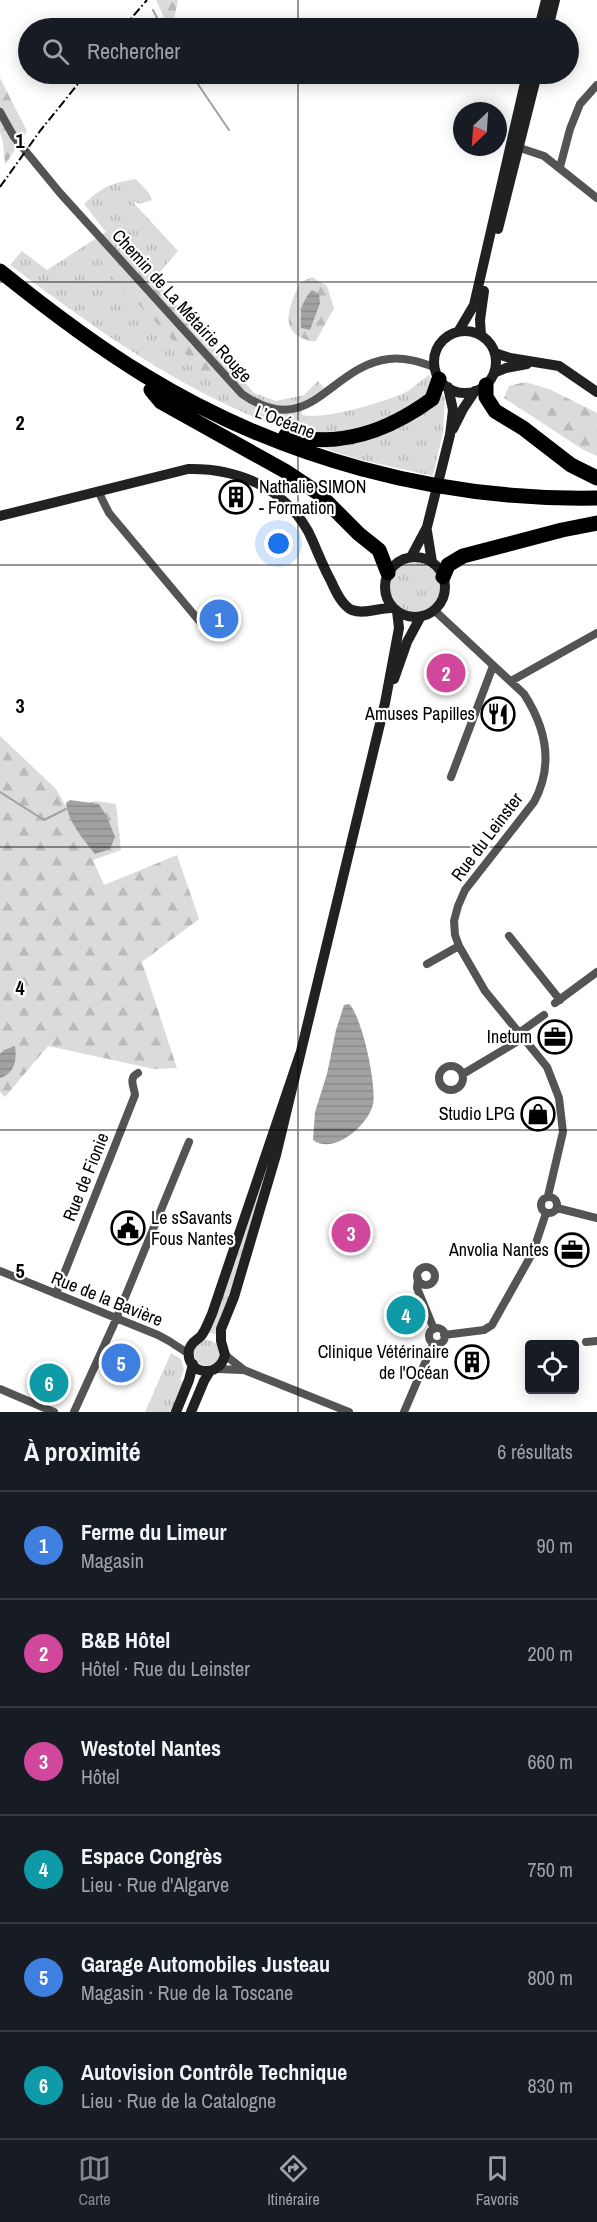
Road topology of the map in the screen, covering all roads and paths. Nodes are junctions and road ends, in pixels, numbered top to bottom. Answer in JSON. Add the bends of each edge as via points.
{"nodes":[{"id":1,"x":546,"y":0,"type":"edge"},
{"id":2,"x":555,"y":0,"type":"edge"},
{"id":3,"x":541,"y":18,"type":"edge"},
{"id":4,"x":550,"y":18,"type":"edge"},
{"id":5,"x":525,"y":84,"type":"edge"},
{"id":6,"x":534,"y":84,"type":"edge"},
{"id":7,"x":597,"y":86,"type":"edge"},
{"id":8,"x":0,"y":112,"type":"edge"},
{"id":9,"x":514,"y":146,"type":"junction"},
{"id":10,"x":560,"y":167,"type":"junction"},
{"id":11,"x":597,"y":198,"type":"edge"},
{"id":12,"x":0,"y":271,"type":"edge"},
{"id":13,"x":0,"y":283,"type":"edge"},
{"id":14,"x":458,"y":332,"type":"junction"},
{"id":15,"x":481,"y":335,"type":"junction"},
{"id":16,"x":495,"y":353,"type":"junction"},
{"id":17,"x":542,"y":362,"type":"junction"},
{"id":18,"x":440,"y":378,"type":"junction"},
{"id":19,"x":485,"y":383,"type":"junction"},
{"id":20,"x":151,"y":390,"type":"junction"},
{"id":21,"x":597,"y":393,"type":"edge"},
{"id":22,"x":209,"y":411,"type":"junction"},
{"id":23,"x":450,"y":435,"type":"junction"},
{"id":24,"x":597,"y":478,"type":"edge"},
{"id":25,"x":98,"y":491,"type":"junction"},
{"id":26,"x":597,"y":498,"type":"edge"},
{"id":27,"x":597,"y":507,"type":"edge"},
{"id":28,"x":0,"y":516,"type":"edge"},
{"id":29,"x":597,"y":523,"type":"edge"},
{"id":30,"x":428,"y":527,"type":"junction"},
{"id":31,"x":411,"y":557,"type":"junction"},
{"id":32,"x":432,"y":562,"type":"junction"},
{"id":33,"x":388,"y":573,"type":"junction"},
{"id":34,"x":444,"y":577,"type":"junction"},
{"id":35,"x":385,"y":591,"type":"junction"},
{"id":36,"x":341,"y":598,"type":"junction"},
{"id":37,"x":395,"y":610,"type":"junction"},
{"id":38,"x":434,"y":610,"type":"junction"},
{"id":39,"x":421,"y":616,"type":"junction"},
{"id":40,"x":206,"y":629,"type":"dead end"},
{"id":41,"x":597,"y":633,"type":"edge"},
{"id":42,"x":494,"y":666,"type":"junction"},
{"id":43,"x":511,"y":681,"type":"junction"},
{"id":44,"x":385,"y":703,"type":"junction"},
{"id":45,"x":451,"y":777,"type":"dead end"},
{"id":46,"x":509,"y":936,"type":"dead end"},
{"id":47,"x":459,"y":946,"type":"junction"},
{"id":48,"x":428,"y":964,"type":"dead end"},
{"id":49,"x":597,"y":972,"type":"edge"},
{"id":50,"x":544,"y":1015,"type":"dead end"},
{"id":51,"x":521,"y":1036,"type":"junction"},
{"id":52,"x":300,"y":1054,"type":"junction"},
{"id":53,"x":138,"y":1073,"type":"dead end"},
{"id":54,"x":463,"y":1074,"type":"dead end"},
{"id":55,"x":189,"y":1142,"type":"dead end"},
{"id":56,"x":548,"y":1196,"type":"junction"},
{"id":57,"x":557,"y":1208,"type":"junction"},
{"id":58,"x":546,"y":1213,"type":"junction"},
{"id":59,"x":597,"y":1218,"type":"edge"},
{"id":60,"x":0,"y":1271,"type":"edge"},
{"id":61,"x":418,"y":1279,"type":"junction"},
{"id":62,"x":426,"y":1284,"type":"junction"},
{"id":63,"x":56,"y":1294,"type":"junction"},
{"id":64,"x":420,"y":1297,"type":"junction"},
{"id":65,"x":116,"y":1319,"type":"junction"},
{"id":66,"x":434,"y":1329,"type":"junction"},
{"id":67,"x":444,"y":1335,"type":"junction"},
{"id":68,"x":197,"y":1339,"type":"junction"},
{"id":69,"x":169,"y":1341,"type":"junction"},
{"id":70,"x":221,"y":1341,"type":"junction"},
{"id":71,"x":597,"y":1341,"type":"edge"},
{"id":72,"x":586,"y":1342,"type":"dead end"},
{"id":73,"x":433,"y":1344,"type":"junction"},
{"id":74,"x":225,"y":1355,"type":"junction"},
{"id":75,"x":191,"y":1359,"type":"junction"},
{"id":76,"x":214,"y":1370,"type":"junction"},
{"id":77,"x":244,"y":1370,"type":"junction"},
{"id":78,"x":0,"y":1389,"type":"edge"},
{"id":79,"x":54,"y":1412,"type":"edge"},
{"id":80,"x":74,"y":1412,"type":"edge"},
{"id":81,"x":176,"y":1412,"type":"edge"},
{"id":82,"x":191,"y":1412,"type":"edge"},
{"id":83,"x":349,"y":1412,"type":"edge"},
{"id":84,"x":404,"y":1412,"type":"edge"}],
"edges":[{"from":1,"to":3,"type":"main road"},
{"from":2,"to":4,"type":"main road"},
{"from":5,"to":9,"type":"main road"},
{"from":6,"to":9,"type":"main road"},
{"from":7,"to":10,"type":"street","via":[[580,104]]},
{"from":8,"to":18,"type":"street","name":"Chemin de La Métairie Rouge","via":[[14,137],[91,229],[242,394],[257,404],[278,410],[303,406],[348,375],[388,359],[414,360]]},
{"from":9,"to":10,"type":"street","via":[[544,156]]},
{"from":9,"to":14,"type":"main road","via":[[474,305]]},
{"from":9,"to":15,"type":"main road","via":[[482,301]]},
{"from":10,"to":11,"type":"street"},
{"from":12,"to":22,"type":"highway","name":"L’Océane","via":[[113,355]]},
{"from":13,"to":20,"type":"highway","name":"L’Océane"},
{"from":14,"to":15,"type":"main road"},
{"from":14,"to":18,"type":"main road","via":[[447,336],[435,354]]},
{"from":15,"to":16,"type":"main road"},
{"from":16,"to":17,"type":"main road"},
{"from":16,"to":19,"type":"main road","via":[[496,363]]},
{"from":17,"to":19,"type":"main road","via":[[514,366]]},
{"from":17,"to":21,"type":"main road","via":[[569,371]]},
{"from":18,"to":19,"type":"main road","via":[[461,393]]},
{"from":18,"to":22,"type":"highway","via":[[432,399],[425,404],[372,432],[343,440],[305,440],[226,412]]},
{"from":18,"to":23,"type":"main road","via":[[453,410]]},
{"from":19,"to":23,"type":"main road","via":[[463,409]]},
{"from":19,"to":24,"type":"highway","via":[[486,398],[495,411],[571,465]]},
{"from":20,"to":27,"type":"highway","name":"L’Océane","via":[[257,442],[362,478],[483,501]]},
{"from":20,"to":33,"type":"highway","via":[[161,402],[318,493],[379,550]]},
{"from":22,"to":26,"type":"highway","name":"L’Océane","via":[[297,448],[395,477],[484,492]]},
{"from":23,"to":30,"type":"main road"},
{"from":25,"to":28,"type":"main road"},
{"from":25,"to":36,"type":"main road","via":[[188,469],[250,478],[279,496],[301,520]]},
{"from":25,"to":40,"type":"street","via":[[109,513]]},
{"from":29,"to":34,"type":"highway","via":[[463,556],[448,565]]},
{"from":30,"to":31,"type":"main road"},
{"from":30,"to":32,"type":"main road"},
{"from":31,"to":32,"type":"main road"},
{"from":31,"to":33,"type":"main road","via":[[395,564]]},
{"from":32,"to":34,"type":"main road"},
{"from":33,"to":35,"type":"main road"},
{"from":34,"to":38,"type":"main road","via":[[444,593]]},
{"from":35,"to":36,"type":"main road","via":[[374,602],[361,606]]},
{"from":35,"to":37,"type":"main road"},
{"from":36,"to":37,"type":"main road","via":[[356,611]]},
{"from":37,"to":39,"type":"main road"},
{"from":37,"to":44,"type":"main road","via":[[399,628]]},
{"from":38,"to":39,"type":"main road"},
{"from":38,"to":42,"type":"street","name":"Rue du Leinster"},
{"from":39,"to":44,"type":"main road","via":[[406,642]]},
{"from":41,"to":43,"type":"street"},
{"from":42,"to":43,"type":"street","name":"Rue du Leinster"},
{"from":42,"to":45,"type":"street"},
{"from":43,"to":47,"type":"street","name":"Rue du Leinster","via":[[524,694],[540,723],[546,750],[545,775],[534,802],[465,890],[454,928]]},
{"from":44,"to":52,"type":"main road"},
{"from":46,"to":49,"type":"street","via":[[558,1002]]},
{"from":47,"to":48,"type":"street"},
{"from":47,"to":51,"type":"street","name":"Rue du Leinster","via":[[485,990]]},
{"from":50,"to":51,"type":"street"},
{"from":51,"to":54,"type":"street"},
{"from":51,"to":56,"type":"street","name":"Rue du Leinster","via":[[547,1067],[563,1119],[561,1145]]},
{"from":52,"to":68,"type":"main road","via":[[212,1314]]},
{"from":52,"to":70,"type":"main road","via":[[276,1155],[221,1329]]},
{"from":53,"to":63,"type":"street","name":"Rue de Fionie","via":[[131,1080],[135,1095]]},
{"from":55,"to":65,"type":"street"},
{"from":56,"to":57,"type":"street","via":[[555,1199]]},
{"from":56,"to":58,"type":"street","via":[[540,1205]]},
{"from":57,"to":58,"type":"street"},
{"from":57,"to":59,"type":"street"},
{"from":58,"to":67,"type":"street","via":[[533,1252],[492,1326]]},
{"from":60,"to":63,"type":"street","name":"Rue de la Bavière"},
{"from":61,"to":62,"type":"street"},
{"from":61,"to":62,"type":"street","via":[[421,1269],[431,1269],[434,1280]]},
{"from":61,"to":64,"type":"street"},
{"from":62,"to":64,"type":"street"},
{"from":63,"to":65,"type":"street","name":"Rue de la Bavière"},
{"from":64,"to":66,"type":"street"},
{"from":65,"to":69,"type":"street","name":"Rue de la Bavière"},
{"from":65,"to":80,"type":"street"},
{"from":66,"to":67,"type":"street","via":[[441,1329]]},
{"from":66,"to":73,"type":"street","via":[[429,1335]]},
{"from":67,"to":73,"type":"street","via":[[440,1344]]},
{"from":68,"to":69,"type":"street","name":"Rue de la Bavière"},
{"from":68,"to":70,"type":"main road","via":[[209,1335]]},
{"from":68,"to":75,"type":"main road"},
{"from":69,"to":75,"type":"street","name":"Rue de la Bavière"},
{"from":70,"to":74,"type":"main road"},
{"from":71,"to":72,"type":"street"},
{"from":73,"to":84,"type":"street"},
{"from":74,"to":76,"type":"main road"},
{"from":74,"to":77,"type":"street"},
{"from":75,"to":76,"type":"main road","via":[[200,1370]]},
{"from":75,"to":81,"type":"main road","via":[[188,1382]]},
{"from":76,"to":77,"type":"street"},
{"from":76,"to":82,"type":"main road","via":[[204,1381]]},
{"from":77,"to":83,"type":"street"},
{"from":78,"to":79,"type":"street"}]}
